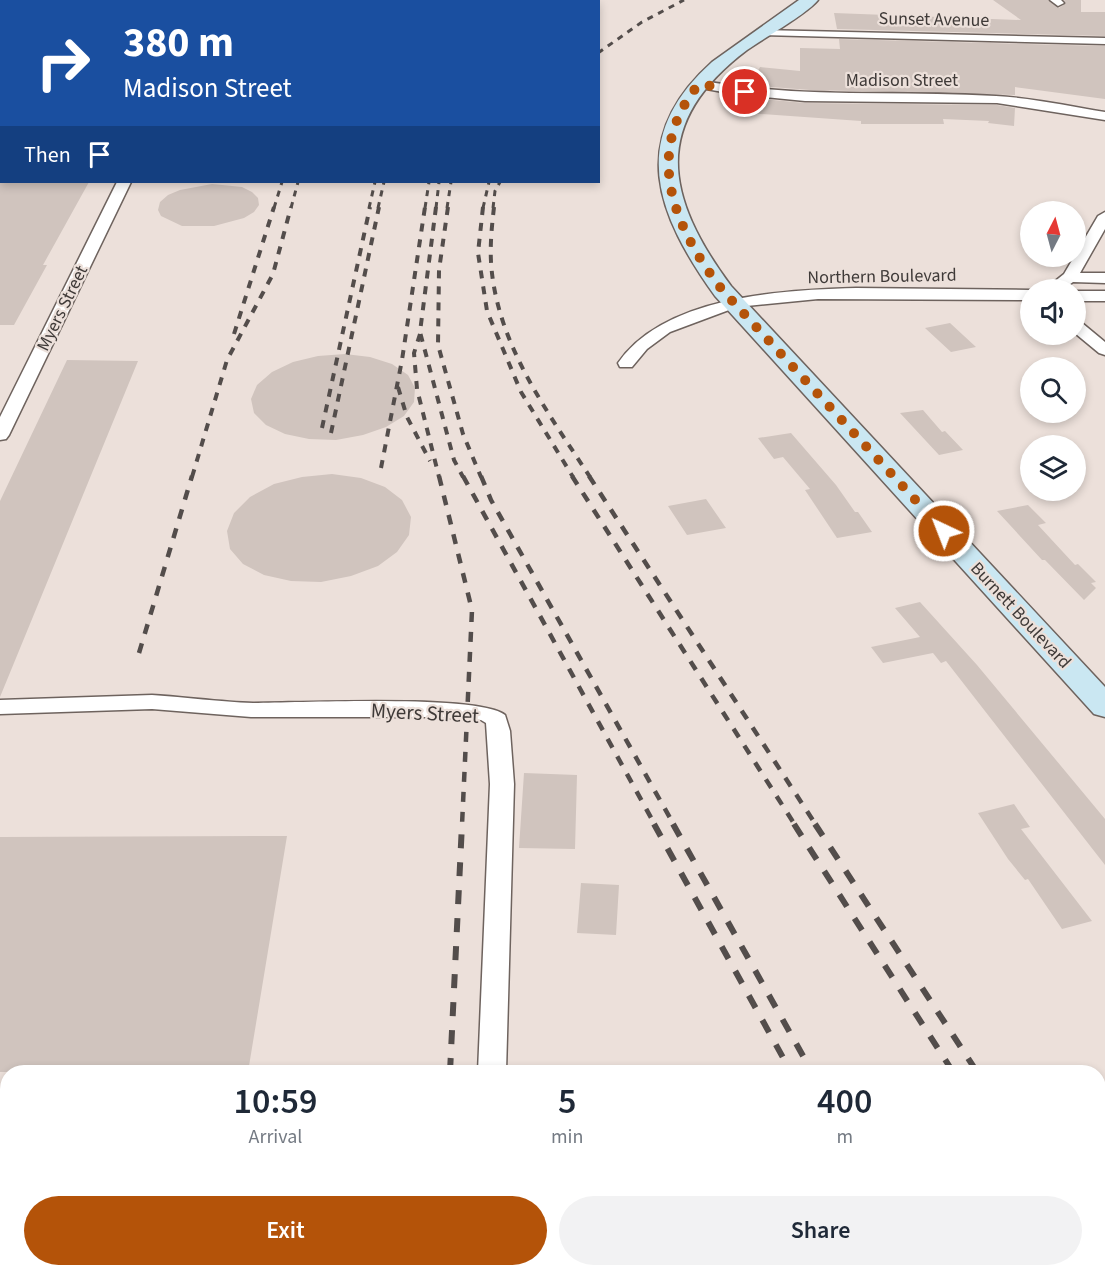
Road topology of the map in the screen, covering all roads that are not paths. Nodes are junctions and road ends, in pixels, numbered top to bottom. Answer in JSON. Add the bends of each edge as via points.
{"nodes":[{"id":1,"x":810,"y":0,"type":"edge"},
{"id":2,"x":762,"y":33,"type":"junction"},
{"id":3,"x":1105,"y":42,"type":"edge"},
{"id":4,"x":699,"y":84,"type":"junction"},
{"id":5,"x":1105,"y":116,"type":"edge"},
{"id":6,"x":124,"y":183,"type":"edge"},
{"id":7,"x":1105,"y":216,"type":"edge"},
{"id":8,"x":1070,"y":277,"type":"junction"},
{"id":9,"x":1105,"y":278,"type":"edge"},
{"id":10,"x":1067,"y":279,"type":"edge"},
{"id":11,"x":1020,"y":295,"type":"edge"},
{"id":12,"x":1086,"y":296,"type":"edge"},
{"id":13,"x":1105,"y":296,"type":"edge"},
{"id":14,"x":734,"y":303,"type":"junction"},
{"id":15,"x":1086,"y":334,"type":"edge"},
{"id":16,"x":1105,"y":350,"type":"edge"},
{"id":17,"x":626,"y":363,"type":"dead end"},
{"id":18,"x":0,"y":435,"type":"edge"},
{"id":19,"x":1105,"y":706,"type":"edge"},
{"id":20,"x":0,"y":707,"type":"edge"},
{"id":21,"x":492,"y":1065,"type":"edge"}],
"edges":[{"from":1,"to":2,"type":"main road","name":"Burnett Boulevard"},
{"from":2,"to":3,"type":"street","name":"Sunset Avenue"},
{"from":2,"to":4,"type":"main road","name":"Burnett Boulevard","via":[[725,59]]},
{"from":4,"to":5,"type":"street","name":"Madison Street","via":[[803,97],[995,99]]},
{"from":4,"to":14,"type":"main road","name":"Burnett Boulevard","via":[[675,124],[668,172],[686,235],[709,273]]},
{"from":6,"to":18,"type":"street","name":"Myers Street"},
{"from":7,"to":8,"type":"street"},
{"from":8,"to":9,"type":"street"},
{"from":8,"to":10,"type":"street"},
{"from":11,"to":14,"type":"street","name":"Northern Boulevard","via":[[818,294]]},
{"from":12,"to":13,"type":"street"},
{"from":14,"to":17,"type":"street","name":"Northern Boulevard","via":[[664,329],[640,346]]},
{"from":14,"to":19,"type":"main road","name":"Burnett Boulevard"},
{"from":15,"to":16,"type":"street"},
{"from":20,"to":21,"type":"street","name":"Myers Street","via":[[152,702],[251,710],[433,710],[492,716],[499,731],[502,784]]}]}
